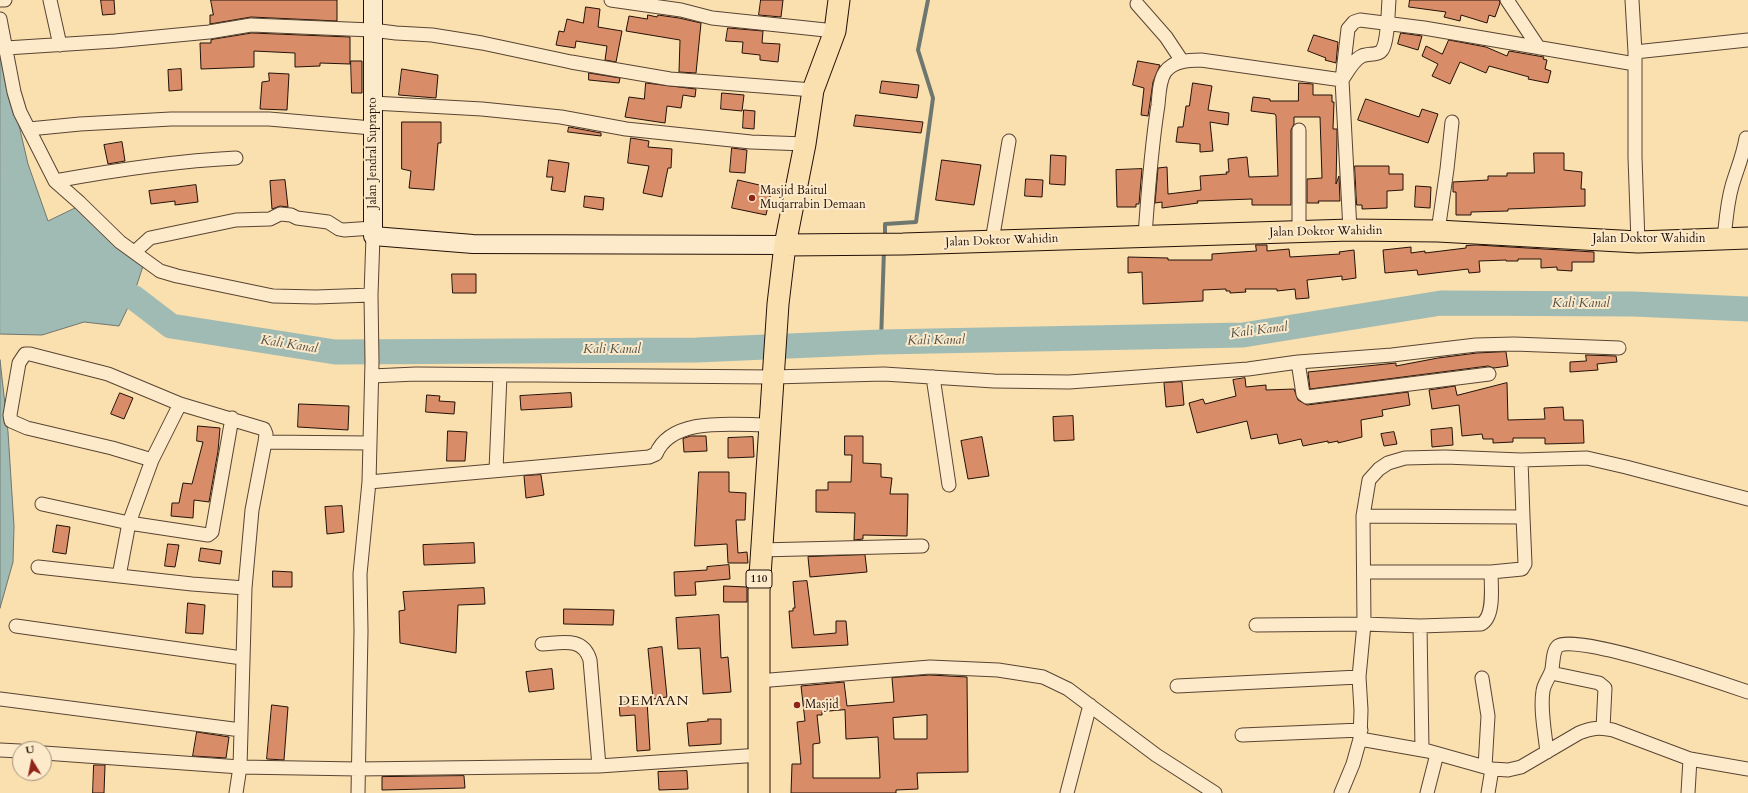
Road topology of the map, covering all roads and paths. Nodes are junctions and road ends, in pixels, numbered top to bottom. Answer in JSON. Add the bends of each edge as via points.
{"nodes":[{"id":1,"x":0,"y":0,"type":"edge"},
{"id":2,"x":5,"y":0,"type":"edge"},
{"id":3,"x":50,"y":0,"type":"edge"},
{"id":4,"x":373,"y":0,"type":"edge"},
{"id":5,"x":611,"y":0,"type":"edge"},
{"id":6,"x":839,"y":0,"type":"edge"},
{"id":7,"x":1389,"y":0,"type":"edge"},
{"id":8,"x":1507,"y":0,"type":"edge"},
{"id":9,"x":1632,"y":0,"type":"edge"},
{"id":10,"x":1137,"y":4,"type":"dead end"},
{"id":11,"x":682,"y":5,"type":"edge"},
{"id":12,"x":0,"y":19,"type":"edge"},
{"id":13,"x":1387,"y":23,"type":"junction"},
{"id":14,"x":372,"y":30,"type":"junction"},
{"id":15,"x":835,"y":31,"type":"junction"},
{"id":16,"x":1748,"y":40,"type":"edge"},
{"id":17,"x":60,"y":45,"type":"junction"},
{"id":18,"x":6,"y":48,"type":"junction"},
{"id":19,"x":1539,"y":48,"type":"junction"},
{"id":20,"x":1635,"y":58,"type":"junction"},
{"id":21,"x":1182,"y":61,"type":"junction"},
{"id":22,"x":1342,"y":80,"type":"junction"},
{"id":23,"x":813,"y":90,"type":"junction"},
{"id":24,"x":373,"y":103,"type":"junction"},
{"id":25,"x":1452,"y":122,"type":"dead end"},
{"id":26,"x":372,"y":128,"type":"junction"},
{"id":27,"x":29,"y":129,"type":"junction"},
{"id":28,"x":1299,"y":130,"type":"dead end"},
{"id":29,"x":1746,"y":138,"type":"dead end"},
{"id":30,"x":1009,"y":141,"type":"dead end"},
{"id":31,"x":805,"y":144,"type":"junction"},
{"id":32,"x":236,"y":158,"type":"dead end"},
{"id":33,"x":55,"y":181,"type":"junction"},
{"id":34,"x":1350,"y":230,"type":"junction"},
{"id":35,"x":1299,"y":231,"type":"junction"},
{"id":36,"x":1438,"y":231,"type":"junction"},
{"id":37,"x":373,"y":232,"type":"junction"},
{"id":38,"x":1145,"y":236,"type":"junction"},
{"id":39,"x":1748,"y":238,"type":"edge"},
{"id":40,"x":1724,"y":239,"type":"junction"},
{"id":41,"x":992,"y":241,"type":"junction"},
{"id":42,"x":1638,"y":242,"type":"junction"},
{"id":43,"x":785,"y":245,"type":"junction"},
{"id":44,"x":137,"y":254,"type":"junction"},
{"id":45,"x":371,"y":301,"type":"junction"},
{"id":46,"x":1619,"y":348,"type":"dead end"},
{"id":47,"x":1298,"y":362,"type":"junction"},
{"id":48,"x":773,"y":371,"type":"junction"},
{"id":49,"x":1489,"y":374,"type":"dead end"},
{"id":50,"x":500,"y":375,"type":"junction"},
{"id":51,"x":372,"y":376,"type":"junction"},
{"id":52,"x":933,"y":377,"type":"junction"},
{"id":53,"x":180,"y":404,"type":"junction"},
{"id":54,"x":232,"y":418,"type":"junction"},
{"id":55,"x":768,"y":425,"type":"junction"},
{"id":56,"x":265,"y":442,"type":"junction"},
{"id":57,"x":369,"y":443,"type":"junction"},
{"id":58,"x":152,"y":460,"type":"junction"},
{"id":59,"x":1521,"y":460,"type":"junction"},
{"id":60,"x":496,"y":470,"type":"junction"},
{"id":61,"x":369,"y":482,"type":"junction"},
{"id":62,"x":949,"y":485,"type":"dead end"},
{"id":63,"x":1748,"y":499,"type":"edge"},
{"id":64,"x":42,"y":504,"type":"dead end"},
{"id":65,"x":1363,"y":516,"type":"junction"},
{"id":66,"x":1523,"y":517,"type":"junction"},
{"id":67,"x":129,"y":523,"type":"junction"},
{"id":68,"x":922,"y":546,"type":"dead end"},
{"id":69,"x":760,"y":550,"type":"junction"},
{"id":70,"x":38,"y":567,"type":"dead end"},
{"id":71,"x":1364,"y":572,"type":"junction"},
{"id":72,"x":1491,"y":572,"type":"junction"},
{"id":73,"x":119,"y":576,"type":"junction"},
{"id":74,"x":245,"y":588,"type":"junction"},
{"id":75,"x":1364,"y":624,"type":"junction"},
{"id":76,"x":1256,"y":625,"type":"dead end"},
{"id":77,"x":16,"y":626,"type":"dead end"},
{"id":78,"x":1420,"y":626,"type":"junction"},
{"id":79,"x":542,"y":644,"type":"dead end"},
{"id":80,"x":242,"y":658,"type":"junction"},
{"id":81,"x":1551,"y":673,"type":"junction"},
{"id":82,"x":1359,"y":677,"type":"junction"},
{"id":83,"x":1482,"y":678,"type":"dead end"},
{"id":84,"x":758,"y":681,"type":"junction"},
{"id":85,"x":1177,"y":686,"type":"dead end"},
{"id":86,"x":1748,"y":692,"type":"edge"},
{"id":87,"x":0,"y":699,"type":"edge"},
{"id":88,"x":1090,"y":705,"type":"junction"},
{"id":89,"x":1602,"y":728,"type":"junction"},
{"id":90,"x":241,"y":730,"type":"junction"},
{"id":91,"x":1361,"y":734,"type":"junction"},
{"id":92,"x":1242,"y":735,"type":"dead end"},
{"id":93,"x":0,"y":750,"type":"edge"},
{"id":94,"x":1422,"y":750,"type":"junction"},
{"id":95,"x":12,"y":751,"type":"edge"},
{"id":96,"x":1547,"y":752,"type":"junction"},
{"id":97,"x":52,"y":754,"type":"edge"},
{"id":98,"x":1437,"y":754,"type":"junction"},
{"id":99,"x":760,"y":755,"type":"junction"},
{"id":100,"x":1690,"y":759,"type":"junction"},
{"id":101,"x":599,"y":766,"type":"junction"},
{"id":102,"x":240,"y":767,"type":"junction"},
{"id":103,"x":1488,"y":768,"type":"junction"},
{"id":104,"x":358,"y":769,"type":"junction"},
{"id":105,"x":1748,"y":769,"type":"edge"},
{"id":106,"x":236,"y":793,"type":"edge"},
{"id":107,"x":358,"y":793,"type":"edge"},
{"id":108,"x":759,"y":793,"type":"edge"},
{"id":109,"x":1067,"y":793,"type":"edge"},
{"id":110,"x":1215,"y":793,"type":"edge"},
{"id":111,"x":1341,"y":793,"type":"edge"},
{"id":112,"x":1427,"y":793,"type":"edge"},
{"id":113,"x":1488,"y":793,"type":"edge"},
{"id":114,"x":1688,"y":793,"type":"edge"}],
"edges":[{"from":1,"to":2,"type":"street"},
{"from":3,"to":17,"type":"street"},
{"from":4,"to":14,"type":"main road","name":"Jalan Jendral Suprapto"},
{"from":5,"to":11,"type":"street"},
{"from":6,"to":15,"type":"main road"},
{"from":7,"to":13,"type":"street"},
{"from":8,"to":19,"type":"street"},
{"from":9,"to":20,"type":"street"},
{"from":10,"to":21,"type":"street","via":[[1166,37]]},
{"from":11,"to":15,"type":"street","via":[[712,18]]},
{"from":12,"to":18,"type":"street"},
{"from":13,"to":19,"type":"street"},
{"from":13,"to":22,"type":"street","via":[[1383,49],[1379,53],[1359,58]]},
{"from":13,"to":22,"type":"street","via":[[1360,20],[1351,24],[1348,29]]},
{"from":14,"to":17,"type":"street","via":[[251,25],[209,32]]},
{"from":14,"to":23,"type":"street","via":[[475,42],[670,79]]},
{"from":14,"to":24,"type":"main road","name":"Jalan Jendral Suprapto"},
{"from":15,"to":23,"type":"main road"},
{"from":16,"to":20,"type":"street"},
{"from":17,"to":18,"type":"street"},
{"from":18,"to":27,"type":"street","via":[[14,92]]},
{"from":19,"to":20,"type":"street"},
{"from":20,"to":42,"type":"street"},
{"from":21,"to":22,"type":"street","via":[[1201,60]]},
{"from":21,"to":38,"type":"street","via":[[1164,73],[1160,90],[1152,145]]},
{"from":22,"to":34,"type":"street"},
{"from":23,"to":31,"type":"main road"},
{"from":24,"to":26,"type":"main road","name":"Jalan Jendral Suprapto"},
{"from":24,"to":31,"type":"street","via":[[482,109],[626,129],[751,142]]},
{"from":25,"to":36,"type":"street"},
{"from":26,"to":27,"type":"street","via":[[268,119],[171,119]]},
{"from":26,"to":37,"type":"main road","name":"Jalan Jendral Suprapto"},
{"from":27,"to":33,"type":"street"},
{"from":28,"to":35,"type":"street"},
{"from":29,"to":40,"type":"street","via":[[1728,202]]},
{"from":30,"to":41,"type":"street"},
{"from":31,"to":43,"type":"main road"},
{"from":32,"to":33,"type":"street","via":[[117,170]]},
{"from":33,"to":44,"type":"street","via":[[120,242]]},
{"from":34,"to":35,"type":"main road","name":"Jalan Doktor Wahidin"},
{"from":34,"to":36,"type":"main road","name":"Jalan Doktor Wahidin"},
{"from":35,"to":38,"type":"main road","name":"Jalan Doktor Wahidin"},
{"from":36,"to":42,"type":"main road","name":"Jalan Doktor Wahidin"},
{"from":37,"to":43,"type":"main road","via":[[472,244]]},
{"from":37,"to":44,"type":"street","via":[[344,230],[328,222],[280,214],[270,219],[236,220],[150,238],[139,248]]},
{"from":37,"to":45,"type":"street","name":"Jalan Jendral Suprapto"},
{"from":38,"to":41,"type":"main road","name":"Jalan Doktor Wahidin"},
{"from":39,"to":40,"type":"main road","name":"Jalan Doktor Wahidin"},
{"from":40,"to":42,"type":"main road","name":"Jalan Doktor Wahidin"},
{"from":41,"to":43,"type":"main road","name":"Jalan Doktor Wahidin"},
{"from":43,"to":48,"type":"main road","number":"110"},
{"from":44,"to":45,"type":"street","via":[[160,271],[273,296]]},
{"from":45,"to":51,"type":"street","name":"Jalan Jendral Suprapto"},
{"from":46,"to":47,"type":"street","via":[[1476,345]]},
{"from":47,"to":49,"type":"street","via":[[1303,394],[1307,397]]},
{"from":47,"to":52,"type":"street","via":[[1248,369],[1069,382]]},
{"from":48,"to":50,"type":"street"},
{"from":48,"to":52,"type":"street"},
{"from":48,"to":55,"type":"main road","number":"110"},
{"from":50,"to":51,"type":"street"},
{"from":50,"to":60,"type":"street"},
{"from":51,"to":57,"type":"street","name":"Jalan Jendral Suprapto"},
{"from":52,"to":62,"type":"street"},
{"from":53,"to":54,"type":"street"},
{"from":53,"to":58,"type":"street"},
{"from":53,"to":58,"type":"street","via":[[108,374],[62,361],[25,354],[19,363],[11,421],[27,428]]},
{"from":54,"to":56,"type":"street","via":[[264,428]]},
{"from":54,"to":67,"type":"street","via":[[212,532],[208,535]]},
{"from":55,"to":60,"type":"street","via":[[706,425],[681,430],[670,435],[660,445],[656,454],[649,457]]},
{"from":55,"to":69,"type":"main road","number":"110"},
{"from":56,"to":57,"type":"street"},
{"from":56,"to":74,"type":"street","via":[[252,510]]},
{"from":57,"to":61,"type":"street","name":"Jalan Jendral Suprapto"},
{"from":58,"to":67,"type":"street"},
{"from":59,"to":63,"type":"street","via":[[1587,458]]},
{"from":59,"to":65,"type":"street","via":[[1445,457],[1405,458],[1394,461],[1379,469],[1369,480]]},
{"from":59,"to":66,"type":"street"},
{"from":60,"to":61,"type":"street"},
{"from":61,"to":104,"type":"street","name":"Jalan Jendral Suprapto","via":[[360,574]]},
{"from":64,"to":67,"type":"street"},
{"from":65,"to":66,"type":"street"},
{"from":65,"to":71,"type":"street"},
{"from":66,"to":72,"type":"street","via":[[1524,567]]},
{"from":67,"to":73,"type":"street"},
{"from":68,"to":69,"type":"street"},
{"from":69,"to":84,"type":"main road","number":"110"},
{"from":70,"to":73,"type":"street"},
{"from":71,"to":72,"type":"street"},
{"from":71,"to":75,"type":"street"},
{"from":72,"to":78,"type":"street","via":[[1490,610],[1484,623],[1471,626]]},
{"from":73,"to":74,"type":"street"},
{"from":74,"to":80,"type":"street"},
{"from":75,"to":76,"type":"street"},
{"from":75,"to":78,"type":"street"},
{"from":75,"to":82,"type":"street"},
{"from":77,"to":80,"type":"street"},
{"from":78,"to":94,"type":"street"},
{"from":79,"to":101,"type":"street","via":[[576,643],[588,652]]},
{"from":80,"to":90,"type":"street"},
{"from":81,"to":86,"type":"street","via":[[1558,647],[1571,643],[1674,668]]},
{"from":81,"to":89,"type":"street","via":[[1599,683],[1605,688]]},
{"from":81,"to":96,"type":"street","via":[[1543,693]]},
{"from":82,"to":85,"type":"street"},
{"from":82,"to":91,"type":"street"},
{"from":83,"to":103,"type":"street","via":[[1488,716]]},
{"from":84,"to":88,"type":"street","via":[[930,667],[998,670],[1043,677],[1068,689]]},
{"from":84,"to":99,"type":"main road","number":"110"},
{"from":87,"to":90,"type":"street"},
{"from":88,"to":109,"type":"street"},
{"from":88,"to":110,"type":"street","via":[[1156,755]]},
{"from":89,"to":96,"type":"street","via":[[1589,729]]},
{"from":89,"to":100,"type":"street"},
{"from":90,"to":102,"type":"street"},
{"from":91,"to":92,"type":"street"},
{"from":91,"to":94,"type":"street"},
{"from":91,"to":111,"type":"street","via":[[1353,764]]},
{"from":93,"to":95,"type":"street"},
{"from":94,"to":98,"type":"street"},
{"from":96,"to":103,"type":"street","via":[[1513,770]]},
{"from":97,"to":102,"type":"street"},
{"from":98,"to":103,"type":"street"},
{"from":98,"to":112,"type":"street"},
{"from":99,"to":101,"type":"street"},
{"from":99,"to":108,"type":"main road","number":"110"},
{"from":100,"to":105,"type":"street"},
{"from":100,"to":114,"type":"street"},
{"from":101,"to":104,"type":"street"},
{"from":102,"to":104,"type":"street"},
{"from":102,"to":106,"type":"street"},
{"from":103,"to":113,"type":"street"},
{"from":104,"to":107,"type":"street","name":"Jalan Jendral Suprapto"}]}
